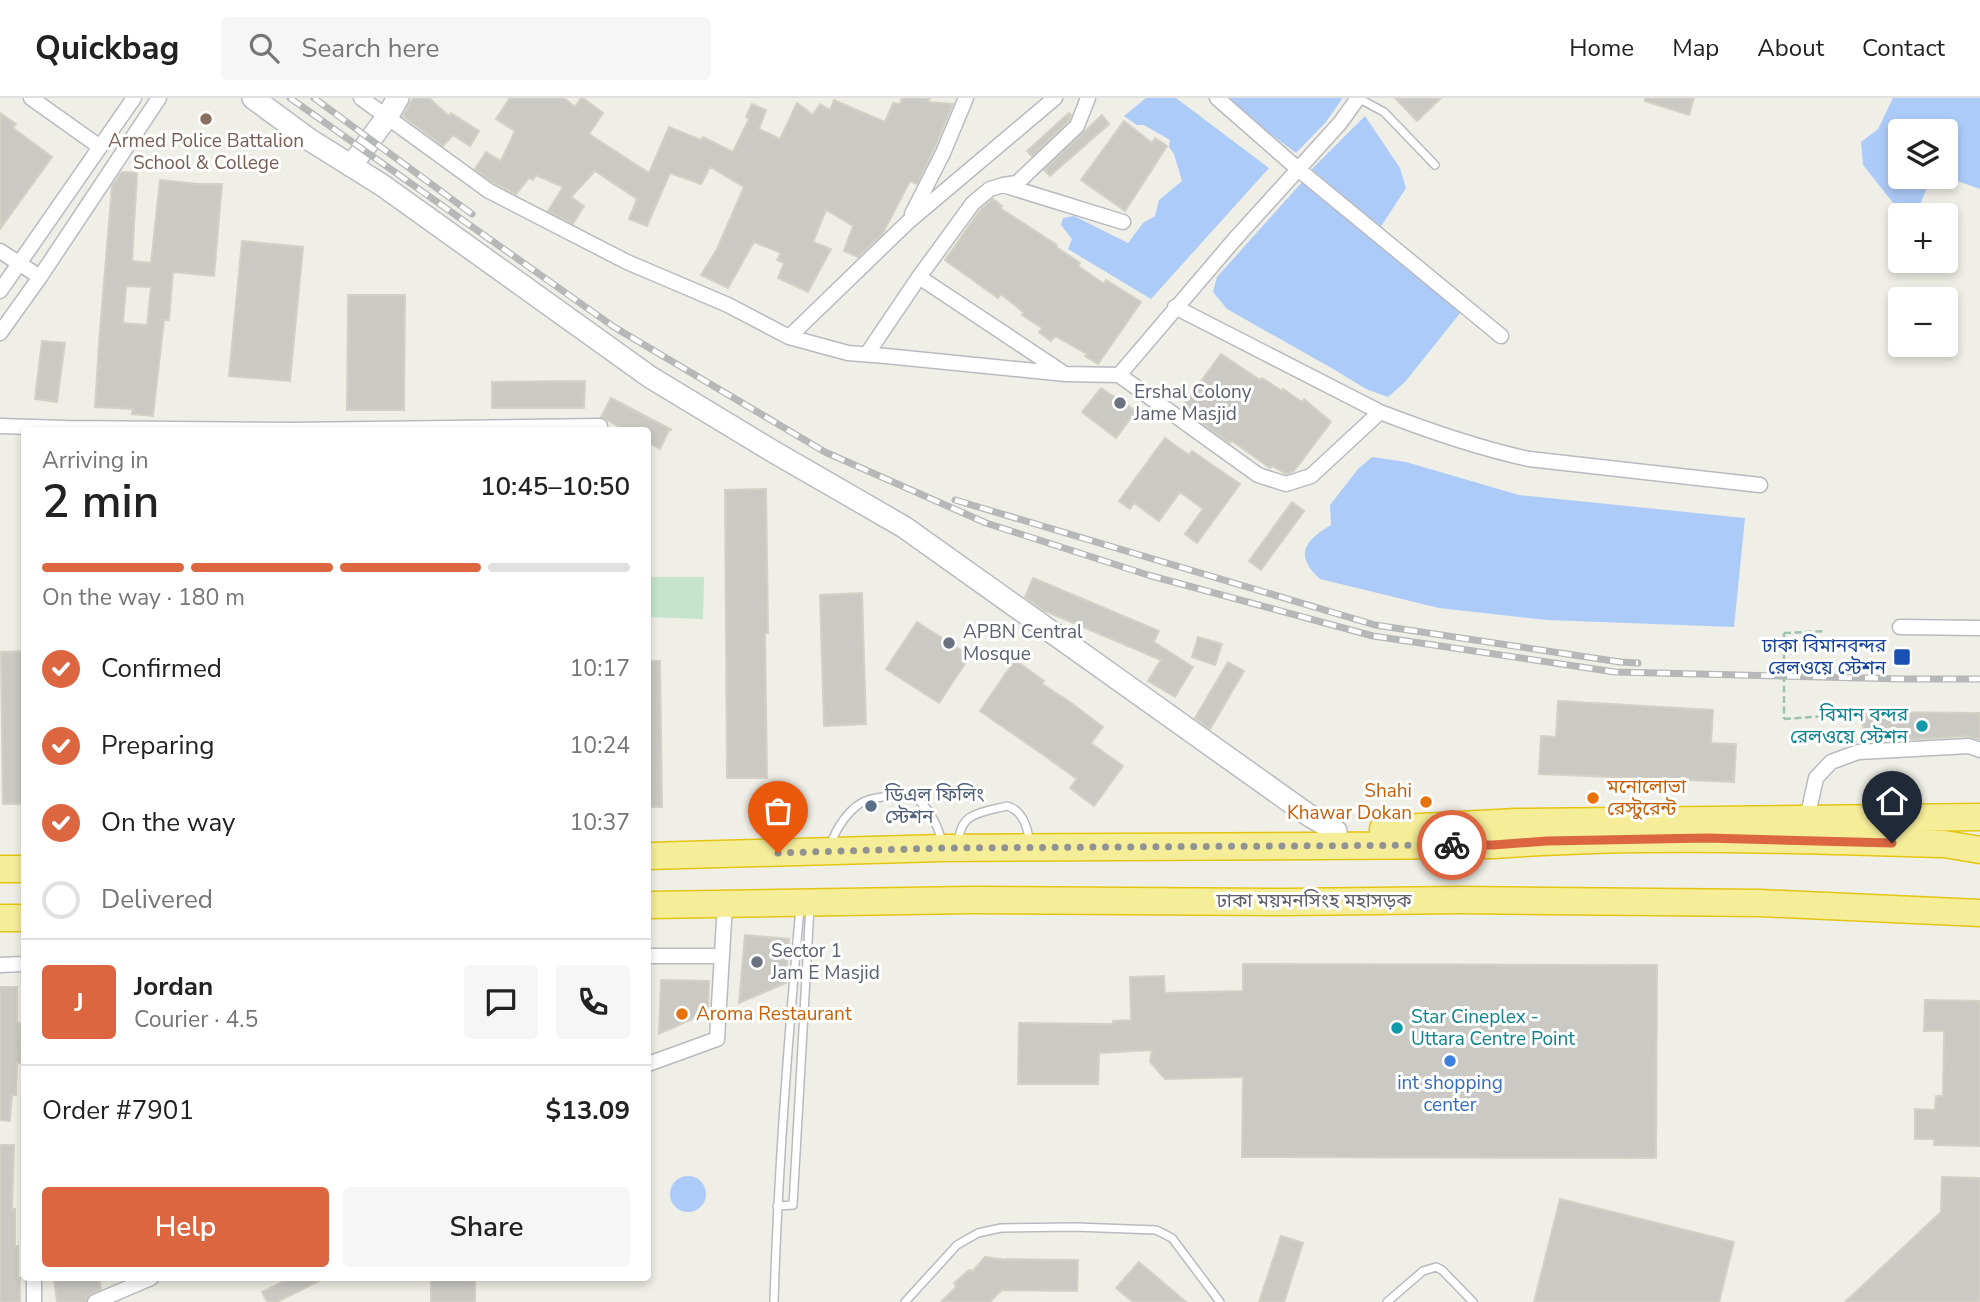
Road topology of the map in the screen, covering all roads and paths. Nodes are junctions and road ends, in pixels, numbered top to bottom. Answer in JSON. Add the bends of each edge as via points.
{"nodes":[{"id":1,"x":31,"y":98,"type":"edge"},
{"id":2,"x":134,"y":98,"type":"edge"},
{"id":3,"x":159,"y":98,"type":"edge"},
{"id":4,"x":253,"y":98,"type":"edge"},
{"id":5,"x":361,"y":98,"type":"edge"},
{"id":6,"x":398,"y":98,"type":"edge"},
{"id":7,"x":966,"y":98,"type":"edge"},
{"id":8,"x":1055,"y":98,"type":"edge"},
{"id":9,"x":1087,"y":98,"type":"edge"},
{"id":10,"x":1217,"y":98,"type":"edge"},
{"id":11,"x":1358,"y":98,"type":"edge"},
{"id":12,"x":387,"y":117,"type":"junction"},
{"id":13,"x":100,"y":147,"type":"junction"},
{"id":14,"x":1435,"y":165,"type":"dead end"},
{"id":15,"x":351,"y":166,"type":"junction"},
{"id":16,"x":1298,"y":169,"type":"junction"},
{"id":17,"x":1003,"y":185,"type":"junction"},
{"id":18,"x":908,"y":222,"type":"junction"},
{"id":19,"x":1123,"y":222,"type":"dead end"},
{"id":20,"x":0,"y":251,"type":"edge"},
{"id":21,"x":20,"y":264,"type":"junction"},
{"id":22,"x":40,"y":277,"type":"junction"},
{"id":23,"x":919,"y":278,"type":"junction"},
{"id":24,"x":0,"y":291,"type":"edge"},
{"id":25,"x":1175,"y":307,"type":"junction"},
{"id":26,"x":0,"y":333,"type":"edge"},
{"id":27,"x":1501,"y":336,"type":"dead end"},
{"id":28,"x":789,"y":337,"type":"junction"},
{"id":29,"x":867,"y":354,"type":"junction"},
{"id":30,"x":1066,"y":374,"type":"junction"},
{"id":31,"x":1119,"y":375,"type":"junction"},
{"id":32,"x":1380,"y":412,"type":"junction"},
{"id":33,"x":0,"y":426,"type":"edge"},
{"id":34,"x":32,"y":427,"type":"edge"},
{"id":35,"x":526,"y":427,"type":"edge"},
{"id":36,"x":600,"y":427,"type":"edge"},
{"id":37,"x":1760,"y":485,"type":"dead end"},
{"id":38,"x":1900,"y":627,"type":"dead end"},
{"id":39,"x":1980,"y":628,"type":"edge"},
{"id":40,"x":1826,"y":631,"type":"dead end"},
{"id":41,"x":1827,"y":716,"type":"dead end"},
{"id":42,"x":1980,"y":750,"type":"edge"},
{"id":43,"x":1980,"y":817,"type":"edge"},
{"id":44,"x":1807,"y":819,"type":"junction"},
{"id":45,"x":1336,"y":831,"type":"junction"},
{"id":46,"x":1278,"y":846,"type":"junction"},
{"id":47,"x":951,"y":848,"type":"junction"},
{"id":48,"x":1029,"y":848,"type":"junction"},
{"id":49,"x":1980,"y":850,"type":"edge"},
{"id":50,"x":830,"y":852,"type":"junction"},
{"id":51,"x":651,"y":856,"type":"edge"},
{"id":52,"x":0,"y":869,"type":"edge"},
{"id":53,"x":21,"y":869,"type":"edge"},
{"id":54,"x":805,"y":903,"type":"junction"},
{"id":55,"x":724,"y":904,"type":"junction"},
{"id":56,"x":651,"y":905,"type":"edge"},
{"id":57,"x":1980,"y":913,"type":"edge"},
{"id":58,"x":0,"y":918,"type":"edge"},
{"id":59,"x":21,"y":918,"type":"edge"},
{"id":60,"x":651,"y":956,"type":"edge"},
{"id":61,"x":720,"y":956,"type":"junction"},
{"id":62,"x":21,"y":964,"type":"edge"},
{"id":63,"x":0,"y":965,"type":"edge"},
{"id":64,"x":651,"y":1063,"type":"edge"},
{"id":65,"x":777,"y":1206,"type":"junction"},
{"id":66,"x":34,"y":1281,"type":"edge"},
{"id":67,"x":144,"y":1281,"type":"edge"},
{"id":68,"x":34,"y":1302,"type":"edge"},
{"id":69,"x":95,"y":1302,"type":"edge"},
{"id":70,"x":774,"y":1302,"type":"edge"},
{"id":71,"x":905,"y":1302,"type":"edge"},
{"id":72,"x":1220,"y":1302,"type":"edge"},
{"id":73,"x":1387,"y":1302,"type":"edge"},
{"id":74,"x":1473,"y":1302,"type":"edge"}],
"edges":[{"from":1,"to":13,"type":"street"},
{"from":2,"to":13,"type":"street"},
{"from":3,"to":22,"type":"street"},
{"from":4,"to":15,"type":"street"},
{"from":5,"to":12,"type":"street"},
{"from":6,"to":12,"type":"street"},
{"from":7,"to":18,"type":"street"},
{"from":8,"to":18,"type":"street"},
{"from":9,"to":17,"type":"street","via":[[1077,126],[1017,183]]},
{"from":10,"to":16,"type":"street"},
{"from":11,"to":14,"type":"lane","via":[[1384,112]]},
{"from":11,"to":16,"type":"street"},
{"from":12,"to":15,"type":"street"},
{"from":12,"to":28,"type":"street","via":[[489,191],[626,262],[718,300]]},
{"from":13,"to":21,"type":"street"},
{"from":15,"to":45,"type":"street","via":[[650,377],[904,527]]},
{"from":16,"to":25,"type":"street"},
{"from":16,"to":27,"type":"street"},
{"from":17,"to":19,"type":"street"},
{"from":17,"to":23,"type":"street","via":[[973,203]]},
{"from":18,"to":28,"type":"street"},
{"from":20,"to":21,"type":"street"},
{"from":21,"to":22,"type":"street"},
{"from":21,"to":24,"type":"street"},
{"from":22,"to":26,"type":"street"},
{"from":23,"to":29,"type":"street"},
{"from":23,"to":30,"type":"street"},
{"from":25,"to":31,"type":"street"},
{"from":25,"to":32,"type":"street"},
{"from":28,"to":29,"type":"street"},
{"from":29,"to":30,"type":"street"},
{"from":30,"to":31,"type":"street"},
{"from":31,"to":32,"type":"street","via":[[1258,475],[1286,484],[1311,476]]},
{"from":32,"to":37,"type":"street","via":[[1492,451],[1529,459]]},
{"from":33,"to":34,"type":"street"},
{"from":35,"to":36,"type":"street"},
{"from":38,"to":39,"type":"street"},
{"from":40,"to":41,"type":"path","bridge":true,"via":[[1784,633],[1784,719]]},
{"from":42,"to":44,"type":"street","via":[[1969,746],[1858,752],[1831,762],[1816,778]]},
{"from":43,"to":44,"type":"highway"},
{"from":44,"to":45,"type":"highway","via":[[1516,822]]},
{"from":45,"to":46,"type":"highway"},
{"from":46,"to":48,"type":"highway"},
{"from":46,"to":49,"type":"highway","via":[[1707,838]]},
{"from":47,"to":48,"type":"highway"},
{"from":47,"to":48,"type":"lane","via":[[973,814],[1007,806],[1019,812]]},
{"from":47,"to":50,"type":"highway"},
{"from":47,"to":50,"type":"lane","via":[[927,809],[904,794],[859,804],[833,838]]},
{"from":50,"to":51,"type":"highway"},
{"from":52,"to":53,"type":"highway"},
{"from":54,"to":55,"type":"highway","name":"ঢাকা ময়মনসিংহ মহাসড়ক"},
{"from":54,"to":57,"type":"highway","name":"ঢাকা ময়মনসিংহ মহাসড়ক","via":[[1459,900],[1760,903]]},
{"from":54,"to":65,"type":"lane","via":[[790,1007]]},
{"from":54,"to":65,"type":"lane","via":[[793,1205]]},
{"from":55,"to":56,"type":"highway","name":"ঢাকা ময়মনসিংহ মহাসড়ক"},
{"from":55,"to":61,"type":"street"},
{"from":58,"to":59,"type":"highway"},
{"from":60,"to":61,"type":"street"},
{"from":61,"to":64,"type":"street","via":[[717,1039]]},
{"from":62,"to":63,"type":"street"},
{"from":65,"to":70,"type":"lane"},
{"from":66,"to":68,"type":"street"},
{"from":67,"to":69,"type":"street"},
{"from":71,"to":72,"type":"lane","via":[[957,1245],[978,1233],[1001,1228],[1075,1227],[1156,1230],[1172,1238]]},
{"from":73,"to":74,"type":"lane","via":[[1423,1271],[1436,1267]]}]}
